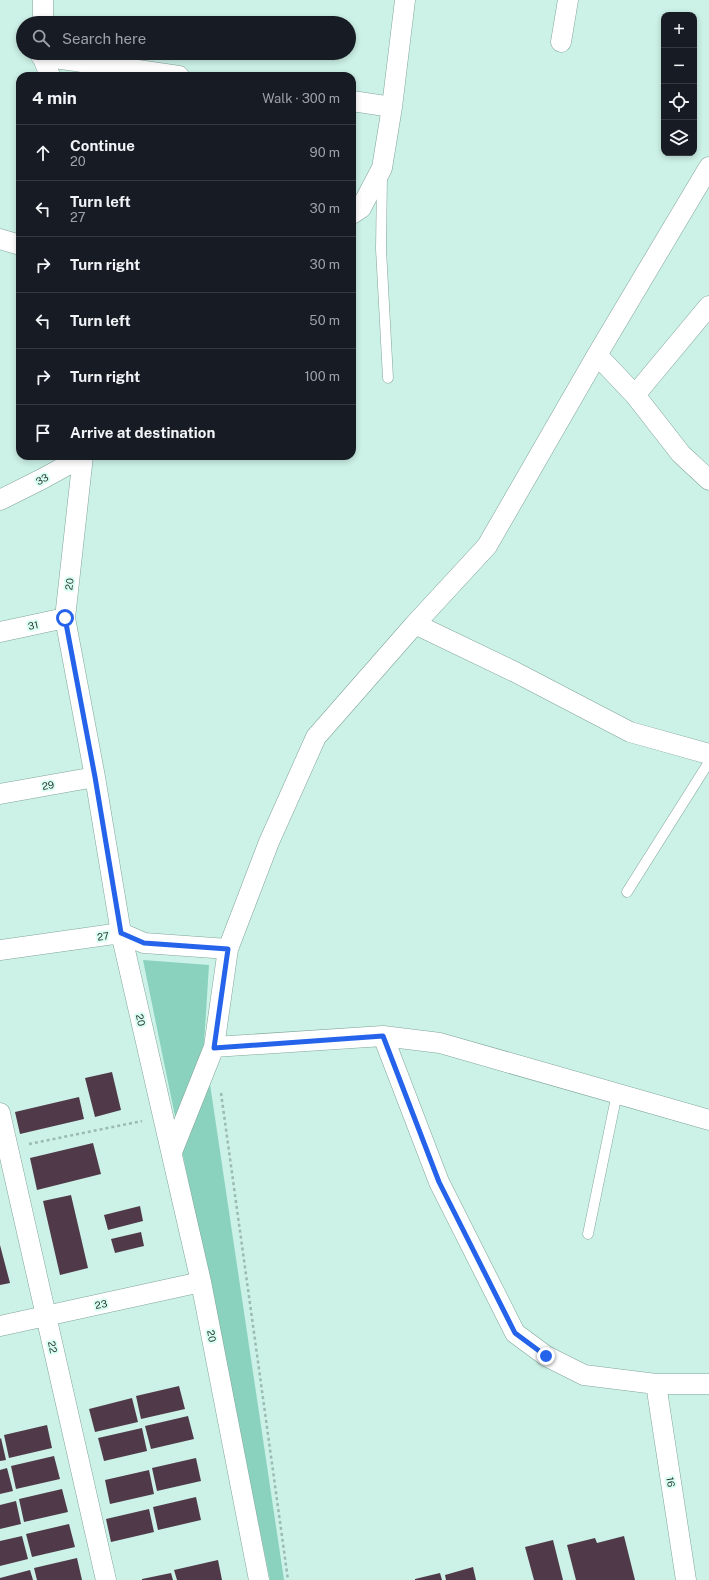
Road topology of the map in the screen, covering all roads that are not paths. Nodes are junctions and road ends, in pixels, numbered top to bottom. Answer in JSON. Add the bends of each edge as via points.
{"nodes":[{"id":1,"x":43,"y":0,"type":"edge"},
{"id":2,"x":405,"y":0,"type":"edge"},
{"id":3,"x":568,"y":0,"type":"edge"},
{"id":4,"x":43,"y":16,"type":"edge"},
{"id":5,"x":562,"y":42,"type":"dead end"},
{"id":6,"x":43,"y":60,"type":"edge"},
{"id":7,"x":79,"y":60,"type":"edge"},
{"id":8,"x":48,"y":72,"type":"edge"},
{"id":9,"x":154,"y":72,"type":"edge"},
{"id":10,"x":356,"y":102,"type":"edge"},
{"id":11,"x":392,"y":107,"type":"junction"},
{"id":12,"x":709,"y":167,"type":"edge"},
{"id":13,"x":382,"y":168,"type":"junction"},
{"id":14,"x":356,"y":211,"type":"edge"},
{"id":15,"x":0,"y":239,"type":"edge"},
{"id":16,"x":16,"y":244,"type":"edge"},
{"id":17,"x":709,"y":306,"type":"edge"},
{"id":18,"x":597,"y":355,"type":"junction"},
{"id":19,"x":388,"y":378,"type":"dead end"},
{"id":20,"x":635,"y":395,"type":"junction"},
{"id":21,"x":75,"y":460,"type":"edge"},
{"id":22,"x":82,"y":460,"type":"edge"},
{"id":23,"x":709,"y":480,"type":"edge"},
{"id":24,"x":0,"y":500,"type":"edge"},
{"id":25,"x":65,"y":618,"type":"junction"},
{"id":26,"x":415,"y":624,"type":"junction"},
{"id":27,"x":0,"y":632,"type":"edge"},
{"id":28,"x":709,"y":754,"type":"edge"},
{"id":29,"x":709,"y":762,"type":"edge"},
{"id":30,"x":95,"y":777,"type":"junction"},
{"id":31,"x":0,"y":794,"type":"edge"},
{"id":32,"x":627,"y":892,"type":"dead end"},
{"id":33,"x":121,"y":933,"type":"junction"},
{"id":34,"x":228,"y":949,"type":"junction"},
{"id":35,"x":0,"y":950,"type":"edge"},
{"id":36,"x":383,"y":1036,"type":"junction"},
{"id":37,"x":214,"y":1048,"type":"junction"},
{"id":38,"x":617,"y":1093,"type":"junction"},
{"id":39,"x":0,"y":1113,"type":"edge"},
{"id":40,"x":709,"y":1120,"type":"edge"},
{"id":41,"x":172,"y":1152,"type":"junction"},
{"id":42,"x":588,"y":1234,"type":"dead end"},
{"id":43,"x":201,"y":1282,"type":"junction"},
{"id":44,"x":46,"y":1316,"type":"junction"},
{"id":45,"x":0,"y":1326,"type":"edge"},
{"id":46,"x":656,"y":1384,"type":"junction"},
{"id":47,"x":709,"y":1384,"type":"edge"},
{"id":48,"x":106,"y":1580,"type":"edge"},
{"id":49,"x":260,"y":1580,"type":"edge"},
{"id":50,"x":686,"y":1580,"type":"edge"}],
"edges":[{"from":1,"to":4,"type":"street"},
{"from":2,"to":11,"type":"street"},
{"from":3,"to":5,"type":"street"},
{"from":6,"to":8,"type":"street"},
{"from":7,"to":9,"type":"street"},
{"from":10,"to":11,"type":"street"},
{"from":11,"to":13,"type":"street"},
{"from":12,"to":18,"type":"street"},
{"from":13,"to":14,"type":"street","via":[[361,208]]},
{"from":13,"to":19,"type":"lane","via":[[381,249]]},
{"from":15,"to":16,"type":"street"},
{"from":17,"to":20,"type":"street"},
{"from":18,"to":20,"type":"street"},
{"from":18,"to":26,"type":"street","via":[[487,546]]},
{"from":20,"to":23,"type":"street","via":[[681,454]]},
{"from":21,"to":24,"type":"street","name":"33"},
{"from":22,"to":25,"type":"street","name":"20"},
{"from":25,"to":27,"type":"street","name":"31"},
{"from":25,"to":30,"type":"street","name":"20"},
{"from":26,"to":28,"type":"street","via":[[630,732]]},
{"from":26,"to":34,"type":"street","via":[[316,737],[269,842]]},
{"from":29,"to":32,"type":"lane"},
{"from":30,"to":31,"type":"street","name":"29"},
{"from":30,"to":33,"type":"street","name":"20"},
{"from":33,"to":34,"type":"street","name":"27","via":[[144,943]]},
{"from":33,"to":35,"type":"street","name":"27"},
{"from":33,"to":41,"type":"street","name":"20"},
{"from":34,"to":37,"type":"street"},
{"from":36,"to":37,"type":"street"},
{"from":36,"to":38,"type":"street","via":[[440,1043]]},
{"from":36,"to":46,"type":"street","via":[[439,1182],[515,1333],[546,1356],[584,1376]]},
{"from":37,"to":41,"type":"street"},
{"from":38,"to":40,"type":"street"},
{"from":38,"to":42,"type":"lane"},
{"from":39,"to":44,"type":"street","name":"22"},
{"from":41,"to":43,"type":"street","name":"20"},
{"from":43,"to":44,"type":"street","name":"23"},
{"from":43,"to":49,"type":"street","name":"20"},
{"from":44,"to":45,"type":"street","name":"23"},
{"from":44,"to":48,"type":"street","name":"22"},
{"from":46,"to":47,"type":"street"},
{"from":46,"to":50,"type":"street","name":"16"}]}
